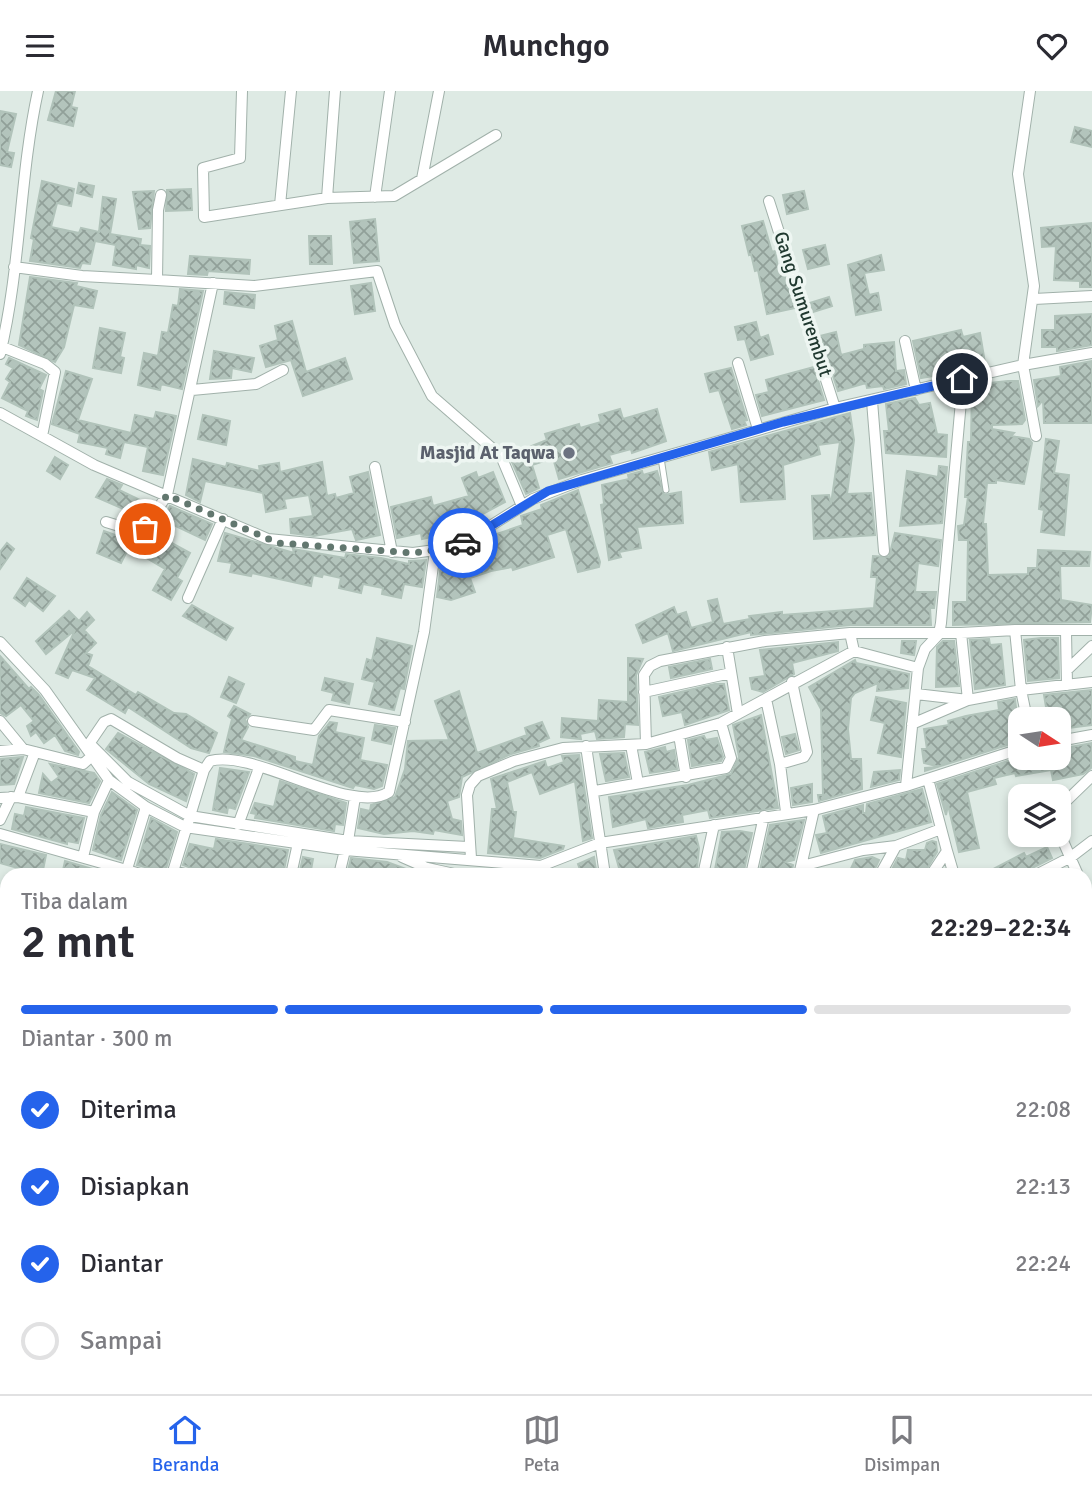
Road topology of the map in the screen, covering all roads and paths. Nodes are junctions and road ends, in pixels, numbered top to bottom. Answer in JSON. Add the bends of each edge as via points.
{"nodes":[{"id":1,"x":38,"y":91,"type":"edge"},
{"id":2,"x":242,"y":91,"type":"edge"},
{"id":3,"x":291,"y":91,"type":"edge"},
{"id":4,"x":335,"y":91,"type":"edge"},
{"id":5,"x":390,"y":91,"type":"edge"},
{"id":6,"x":439,"y":91,"type":"edge"},
{"id":7,"x":1030,"y":91,"type":"edge"},
{"id":8,"x":496,"y":135,"type":"dead end"},
{"id":9,"x":422,"y":179,"type":"junction"},
{"id":10,"x":161,"y":195,"type":"dead end"},
{"id":11,"x":375,"y":197,"type":"junction"},
{"id":12,"x":327,"y":198,"type":"junction"},
{"id":13,"x":769,"y":201,"type":"dead end"},
{"id":14,"x":280,"y":205,"type":"junction"},
{"id":15,"x":14,"y":267,"type":"junction"},
{"id":16,"x":157,"y":280,"type":"junction"},
{"id":17,"x":213,"y":283,"type":"junction"},
{"id":18,"x":1092,"y":296,"type":"edge"},
{"id":19,"x":1034,"y":299,"type":"junction"},
{"id":20,"x":905,"y":341,"type":"dead end"},
{"id":21,"x":1,"y":349,"type":"edge"},
{"id":22,"x":1092,"y":353,"type":"edge"},
{"id":23,"x":738,"y":363,"type":"dead end"},
{"id":24,"x":1023,"y":365,"type":"junction"},
{"id":25,"x":283,"y":370,"type":"dead end"},
{"id":26,"x":962,"y":379,"type":"junction"},
{"id":27,"x":192,"y":390,"type":"junction"},
{"id":28,"x":916,"y":390,"type":"junction"},
{"id":29,"x":872,"y":401,"type":"junction"},
{"id":30,"x":835,"y":408,"type":"junction"},
{"id":31,"x":0,"y":413,"type":"edge"},
{"id":32,"x":758,"y":429,"type":"junction"},
{"id":33,"x":41,"y":436,"type":"junction"},
{"id":34,"x":1036,"y":436,"type":"dead end"},
{"id":35,"x":661,"y":458,"type":"junction"},
{"id":36,"x":374,"y":467,"type":"dead end"},
{"id":37,"x":666,"y":490,"type":"dead end"},
{"id":38,"x":167,"y":495,"type":"junction"},
{"id":39,"x":522,"y":506,"type":"junction"},
{"id":40,"x":223,"y":519,"type":"junction"},
{"id":41,"x":106,"y":522,"type":"dead end"},
{"id":42,"x":435,"y":551,"type":"junction"},
{"id":43,"x":884,"y":551,"type":"dead end"},
{"id":44,"x":392,"y":552,"type":"junction"},
{"id":45,"x":188,"y":598,"type":"dead end"},
{"id":46,"x":1015,"y":630,"type":"junction"},
{"id":47,"x":1092,"y":630,"type":"edge"},
{"id":48,"x":1066,"y":631,"type":"junction"},
{"id":49,"x":850,"y":633,"type":"junction"},
{"id":50,"x":961,"y":633,"type":"junction"},
{"id":51,"x":939,"y":634,"type":"junction"},
{"id":52,"x":0,"y":642,"type":"edge"},
{"id":53,"x":1092,"y":646,"type":"edge"},
{"id":54,"x":727,"y":647,"type":"junction"},
{"id":55,"x":854,"y":651,"type":"junction"},
{"id":56,"x":918,"y":669,"type":"junction"},
{"id":57,"x":1067,"y":670,"type":"junction"},
{"id":58,"x":731,"y":673,"type":"junction"},
{"id":59,"x":792,"y":682,"type":"junction"},
{"id":60,"x":1092,"y":682,"type":"edge"},
{"id":61,"x":1067,"y":685,"type":"junction"},
{"id":62,"x":1021,"y":690,"type":"junction"},
{"id":63,"x":644,"y":692,"type":"junction"},
{"id":64,"x":916,"y":694,"type":"junction"},
{"id":65,"x":766,"y":699,"type":"junction"},
{"id":66,"x":968,"y":700,"type":"junction"},
{"id":67,"x":1025,"y":707,"type":"edge"},
{"id":68,"x":738,"y":714,"type":"junction"},
{"id":69,"x":0,"y":721,"type":"edge"},
{"id":70,"x":253,"y":721,"type":"dead end"},
{"id":71,"x":405,"y":722,"type":"junction"},
{"id":72,"x":721,"y":723,"type":"junction"},
{"id":73,"x":912,"y":724,"type":"junction"},
{"id":74,"x":679,"y":735,"type":"junction"},
{"id":75,"x":1092,"y":735,"type":"edge"},
{"id":76,"x":1071,"y":739,"type":"edge"},
{"id":77,"x":646,"y":744,"type":"junction"},
{"id":78,"x":631,"y":745,"type":"junction"},
{"id":79,"x":586,"y":746,"type":"junction"},
{"id":80,"x":23,"y":749,"type":"junction"},
{"id":81,"x":89,"y":750,"type":"junction"},
{"id":82,"x":0,"y":751,"type":"edge"},
{"id":83,"x":35,"y":752,"type":"junction"},
{"id":84,"x":1008,"y":753,"type":"edge"},
{"id":85,"x":780,"y":764,"type":"junction"},
{"id":86,"x":259,"y":768,"type":"junction"},
{"id":87,"x":204,"y":770,"type":"junction"},
{"id":88,"x":1092,"y":776,"type":"edge"},
{"id":89,"x":686,"y":777,"type":"junction"},
{"id":90,"x":928,"y":779,"type":"junction"},
{"id":91,"x":109,"y":780,"type":"junction"},
{"id":92,"x":638,"y":783,"type":"junction"},
{"id":93,"x":906,"y":786,"type":"junction"},
{"id":94,"x":595,"y":791,"type":"junction"},
{"id":95,"x":1071,"y":796,"type":"edge"},
{"id":96,"x":10,"y":797,"type":"edge"},
{"id":97,"x":355,"y":797,"type":"junction"},
{"id":98,"x":146,"y":807,"type":"junction"},
{"id":99,"x":814,"y":810,"type":"junction"},
{"id":100,"x":94,"y":812,"type":"junction"},
{"id":101,"x":786,"y":812,"type":"junction"},
{"id":102,"x":764,"y":816,"type":"junction"},
{"id":103,"x":0,"y":820,"type":"edge"},
{"id":104,"x":187,"y":822,"type":"junction"},
{"id":105,"x":238,"y":825,"type":"junction"},
{"id":106,"x":714,"y":825,"type":"junction"},
{"id":107,"x":941,"y":829,"type":"junction"},
{"id":108,"x":0,"y":834,"type":"edge"},
{"id":109,"x":283,"y":836,"type":"junction"},
{"id":110,"x":1092,"y":841,"type":"edge"},
{"id":111,"x":298,"y":843,"type":"junction"},
{"id":112,"x":600,"y":843,"type":"junction"},
{"id":113,"x":347,"y":845,"type":"junction"},
{"id":114,"x":895,"y":846,"type":"junction"},
{"id":115,"x":1066,"y":847,"type":"edge"},
{"id":116,"x":947,"y":851,"type":"junction"},
{"id":117,"x":470,"y":853,"type":"junction"},
{"id":118,"x":400,"y":856,"type":"junction"},
{"id":119,"x":83,"y":857,"type":"junction"},
{"id":120,"x":1071,"y":857,"type":"junction"},
{"id":121,"x":123,"y":868,"type":"edge"},
{"id":122,"x":127,"y":868,"type":"edge"},
{"id":123,"x":173,"y":868,"type":"edge"},
{"id":124,"x":293,"y":868,"type":"edge"},
{"id":125,"x":341,"y":868,"type":"edge"},
{"id":126,"x":427,"y":868,"type":"edge"},
{"id":127,"x":544,"y":868,"type":"edge"},
{"id":128,"x":555,"y":868,"type":"edge"},
{"id":129,"x":604,"y":868,"type":"edge"},
{"id":130,"x":705,"y":868,"type":"edge"},
{"id":131,"x":753,"y":868,"type":"edge"},
{"id":132,"x":802,"y":868,"type":"edge"},
{"id":133,"x":809,"y":868,"type":"edge"},
{"id":134,"x":884,"y":868,"type":"edge"},
{"id":135,"x":936,"y":868,"type":"edge"},
{"id":136,"x":952,"y":868,"type":"edge"},
{"id":137,"x":1050,"y":868,"type":"edge"},
{"id":138,"x":1075,"y":868,"type":"edge"}],
"edges":[{"from":1,"to":15,"type":"street"},
{"from":2,"to":14,"type":"street","via":[[240,158],[203,168],[204,217]]},
{"from":3,"to":14,"type":"street"},
{"from":4,"to":12,"type":"street"},
{"from":5,"to":11,"type":"street"},
{"from":6,"to":9,"type":"street"},
{"from":7,"to":19,"type":"street","via":[[1017,174]]},
{"from":8,"to":9,"type":"street"},
{"from":9,"to":11,"type":"street","via":[[394,196]]},
{"from":10,"to":16,"type":"street"},
{"from":11,"to":12,"type":"street"},
{"from":12,"to":14,"type":"street"},
{"from":13,"to":30,"type":"street","name":"Gang Sumurembut"},
{"from":15,"to":16,"type":"street","via":[[82,277]]},
{"from":15,"to":21,"type":"street"},
{"from":16,"to":17,"type":"street"},
{"from":17,"to":27,"type":"street"},
{"from":17,"to":39,"type":"street","via":[[254,286],[377,271],[394,325],[432,396],[501,456]]},
{"from":18,"to":19,"type":"street"},
{"from":19,"to":24,"type":"street"},
{"from":20,"to":28,"type":"street"},
{"from":21,"to":33,"type":"street","via":[[55,372]]},
{"from":22,"to":24,"type":"street"},
{"from":23,"to":32,"type":"street"},
{"from":24,"to":26,"type":"street"},
{"from":24,"to":34,"type":"street"},
{"from":25,"to":27,"type":"street","via":[[256,384]]},
{"from":26,"to":28,"type":"street"},
{"from":26,"to":51,"type":"street"},
{"from":27,"to":38,"type":"street"},
{"from":28,"to":29,"type":"street"},
{"from":29,"to":30,"type":"street"},
{"from":29,"to":43,"type":"street"},
{"from":30,"to":32,"type":"street"},
{"from":31,"to":33,"type":"street"},
{"from":32,"to":35,"type":"street"},
{"from":33,"to":38,"type":"street","via":[[94,465]]},
{"from":35,"to":37,"type":"lane"},
{"from":35,"to":39,"type":"street","via":[[548,491]]},
{"from":36,"to":44,"type":"street"},
{"from":38,"to":40,"type":"street"},
{"from":38,"to":41,"type":"street","via":[[142,533]]},
{"from":39,"to":42,"type":"street","via":[[465,542]]},
{"from":40,"to":44,"type":"street","via":[[278,543]]},
{"from":40,"to":45,"type":"street"},
{"from":42,"to":44,"type":"street"},
{"from":42,"to":71,"type":"street"},
{"from":46,"to":48,"type":"street"},
{"from":46,"to":50,"type":"street"},
{"from":46,"to":62,"type":"street"},
{"from":47,"to":48,"type":"street"},
{"from":48,"to":57,"type":"street"},
{"from":49,"to":51,"type":"street"},
{"from":49,"to":54,"type":"street"},
{"from":49,"to":55,"type":"street"},
{"from":50,"to":51,"type":"street"},
{"from":50,"to":66,"type":"street"},
{"from":51,"to":56,"type":"street","via":[[927,645]]},
{"from":52,"to":81,"type":"street","via":[[45,689]]},
{"from":53,"to":57,"type":"street"},
{"from":54,"to":58,"type":"street"},
{"from":54,"to":63,"type":"street","via":[[653,664],[645,673]]},
{"from":55,"to":56,"type":"street"},
{"from":55,"to":59,"type":"street"},
{"from":56,"to":64,"type":"street"},
{"from":57,"to":61,"type":"street"},
{"from":58,"to":63,"type":"street"},
{"from":58,"to":68,"type":"street"},
{"from":59,"to":65,"type":"street"},
{"from":59,"to":85,"type":"street","via":[[807,751],[804,757]]},
{"from":60,"to":61,"type":"street"},
{"from":61,"to":62,"type":"street"},
{"from":62,"to":66,"type":"street"},
{"from":62,"to":67,"type":"street"},
{"from":63,"to":77,"type":"street"},
{"from":64,"to":66,"type":"street"},
{"from":64,"to":73,"type":"street"},
{"from":65,"to":68,"type":"street"},
{"from":65,"to":85,"type":"street"},
{"from":66,"to":73,"type":"street"},
{"from":68,"to":72,"type":"street"},
{"from":69,"to":80,"type":"street"},
{"from":70,"to":71,"type":"street","via":[[312,730],[329,710]]},
{"from":71,"to":97,"type":"street","via":[[389,792]]},
{"from":72,"to":74,"type":"street"},
{"from":72,"to":89,"type":"street","via":[[729,766]]},
{"from":73,"to":93,"type":"street"},
{"from":74,"to":77,"type":"street"},
{"from":74,"to":89,"type":"street"},
{"from":75,"to":76,"type":"street"},
{"from":77,"to":78,"type":"street"},
{"from":78,"to":79,"type":"street"},
{"from":78,"to":92,"type":"street"},
{"from":79,"to":94,"type":"street"},
{"from":79,"to":117,"type":"street","via":[[537,754],[476,778],[467,795]]},
{"from":80,"to":82,"type":"street"},
{"from":80,"to":83,"type":"street"},
{"from":81,"to":83,"type":"street","via":[[83,764]]},
{"from":81,"to":87,"type":"street","via":[[104,722],[111,719]]},
{"from":81,"to":91,"type":"street"},
{"from":81,"to":104,"type":"street"},
{"from":83,"to":96,"type":"street"},
{"from":84,"to":90,"type":"street"},
{"from":85,"to":101,"type":"street"},
{"from":86,"to":87,"type":"street","via":[[217,759]]},
{"from":86,"to":97,"type":"street"},
{"from":86,"to":105,"type":"street"},
{"from":87,"to":104,"type":"street"},
{"from":88,"to":95,"type":"street"},
{"from":89,"to":92,"type":"street"},
{"from":90,"to":93,"type":"street"},
{"from":90,"to":107,"type":"street"},
{"from":91,"to":98,"type":"street"},
{"from":91,"to":100,"type":"street"},
{"from":92,"to":94,"type":"street"},
{"from":93,"to":99,"type":"street"},
{"from":94,"to":112,"type":"street"},
{"from":96,"to":100,"type":"street"},
{"from":96,"to":103,"type":"street"},
{"from":97,"to":113,"type":"street"},
{"from":98,"to":104,"type":"street"},
{"from":98,"to":122,"type":"street"},
{"from":99,"to":101,"type":"street"},
{"from":99,"to":132,"type":"street"},
{"from":100,"to":119,"type":"street"},
{"from":101,"to":102,"type":"street"},
{"from":102,"to":106,"type":"street"},
{"from":102,"to":131,"type":"street"},
{"from":104,"to":105,"type":"street"},
{"from":104,"to":109,"type":"street"},
{"from":104,"to":123,"type":"street"},
{"from":105,"to":109,"type":"street"},
{"from":106,"to":112,"type":"street"},
{"from":106,"to":130,"type":"street"},
{"from":107,"to":114,"type":"street"},
{"from":107,"to":116,"type":"street"},
{"from":108,"to":119,"type":"street"},
{"from":109,"to":111,"type":"street"},
{"from":109,"to":113,"type":"street"},
{"from":110,"to":120,"type":"street"},
{"from":111,"to":113,"type":"street"},
{"from":111,"to":124,"type":"street"},
{"from":112,"to":128,"type":"street"},
{"from":112,"to":129,"type":"street"},
{"from":113,"to":117,"type":"street"},
{"from":113,"to":118,"type":"street"},
{"from":113,"to":125,"type":"street"},
{"from":114,"to":133,"type":"street","via":[[863,849]]},
{"from":114,"to":134,"type":"street"},
{"from":115,"to":120,"type":"street"},
{"from":116,"to":135,"type":"street"},
{"from":116,"to":136,"type":"street"},
{"from":117,"to":118,"type":"street"},
{"from":117,"to":127,"type":"street"},
{"from":118,"to":126,"type":"street"},
{"from":119,"to":121,"type":"street"},
{"from":120,"to":137,"type":"street"},
{"from":120,"to":138,"type":"street"}]}
